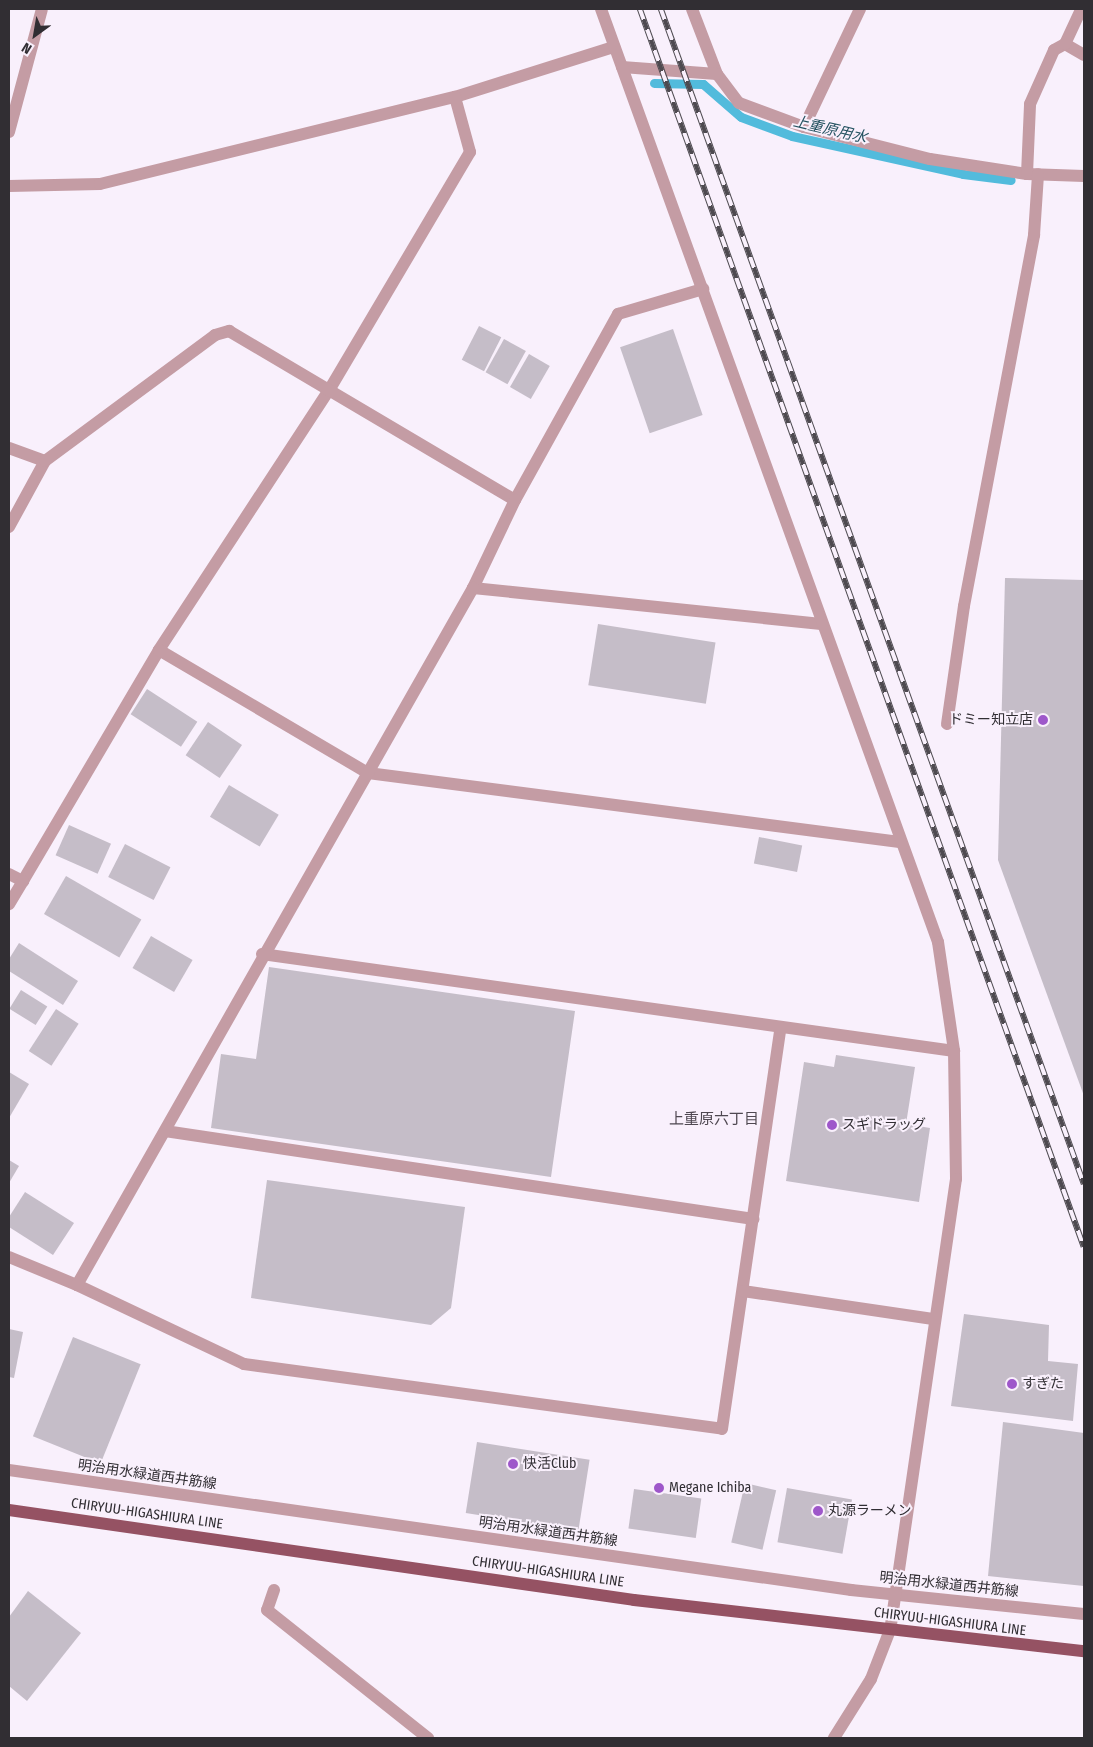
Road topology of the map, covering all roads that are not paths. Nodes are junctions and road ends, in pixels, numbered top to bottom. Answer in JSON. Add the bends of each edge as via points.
{"nodes":[{"id":1,"x":42,"y":9,"type":"edge"},
{"id":2,"x":601,"y":9,"type":"edge"},
{"id":3,"x":692,"y":9,"type":"edge"},
{"id":4,"x":860,"y":9,"type":"edge"},
{"id":5,"x":1080,"y":9,"type":"edge"},
{"id":6,"x":1065,"y":44,"type":"junction"},
{"id":7,"x":614,"y":47,"type":"junction"},
{"id":8,"x":1084,"y":54,"type":"edge"},
{"id":9,"x":622,"y":67,"type":"junction"},
{"id":10,"x":717,"y":74,"type":"junction"},
{"id":11,"x":455,"y":97,"type":"junction"},
{"id":12,"x":804,"y":127,"type":"junction"},
{"id":13,"x":9,"y":132,"type":"edge"},
{"id":14,"x":1033,"y":174,"type":"junction"},
{"id":15,"x":1084,"y":176,"type":"edge"},
{"id":16,"x":9,"y":186,"type":"edge"},
{"id":17,"x":703,"y":289,"type":"junction"},
{"id":18,"x":329,"y":390,"type":"junction"},
{"id":19,"x":9,"y":448,"type":"edge"},
{"id":20,"x":44,"y":461,"type":"junction"},
{"id":21,"x":514,"y":500,"type":"junction"},
{"id":22,"x":9,"y":527,"type":"edge"},
{"id":23,"x":474,"y":588,"type":"junction"},
{"id":24,"x":821,"y":624,"type":"junction"},
{"id":25,"x":159,"y":650,"type":"junction"},
{"id":26,"x":947,"y":724,"type":"dead end"},
{"id":27,"x":368,"y":773,"type":"junction"},
{"id":28,"x":900,"y":842,"type":"junction"},
{"id":29,"x":9,"y":874,"type":"edge"},
{"id":30,"x":23,"y":881,"type":"junction"},
{"id":31,"x":9,"y":904,"type":"edge"},
{"id":32,"x":262,"y":954,"type":"junction"},
{"id":33,"x":781,"y":1027,"type":"junction"},
{"id":34,"x":954,"y":1050,"type":"junction"},
{"id":35,"x":165,"y":1130,"type":"junction"},
{"id":36,"x":753,"y":1219,"type":"junction"},
{"id":37,"x":9,"y":1257,"type":"edge"},
{"id":38,"x":77,"y":1285,"type":"junction"},
{"id":39,"x":743,"y":1291,"type":"junction"},
{"id":40,"x":933,"y":1319,"type":"junction"},
{"id":41,"x":9,"y":1470,"type":"edge"},
{"id":42,"x":9,"y":1510,"type":"edge"},
{"id":43,"x":274,"y":1590,"type":"dead end"},
{"id":44,"x":893,"y":1595,"type":"junction"},
{"id":45,"x":1084,"y":1614,"type":"edge"},
{"id":46,"x":890,"y":1630,"type":"junction"},
{"id":47,"x":1084,"y":1652,"type":"edge"},
{"id":48,"x":428,"y":1738,"type":"edge"},
{"id":49,"x":834,"y":1738,"type":"edge"}],
"edges":[{"from":1,"to":13,"type":"street"},
{"from":2,"to":7,"type":"street"},
{"from":3,"to":10,"type":"street"},
{"from":4,"to":12,"type":"street"},
{"from":5,"to":6,"type":"street"},
{"from":6,"to":8,"type":"street"},
{"from":6,"to":14,"type":"street","via":[[1054,50],[1030,104]]},
{"from":7,"to":9,"type":"street"},
{"from":7,"to":11,"type":"street"},
{"from":9,"to":10,"type":"street"},
{"from":9,"to":17,"type":"street"},
{"from":10,"to":12,"type":"street","via":[[739,103]]},
{"from":11,"to":16,"type":"street","via":[[100,184]]},
{"from":11,"to":18,"type":"street","via":[[470,152]]},
{"from":12,"to":14,"type":"street","via":[[930,159]]},
{"from":14,"to":15,"type":"street"},
{"from":14,"to":26,"type":"street","via":[[1034,235],[964,606]]},
{"from":17,"to":21,"type":"street","via":[[618,314]]},
{"from":17,"to":24,"type":"street"},
{"from":18,"to":20,"type":"street","via":[[228,331],[215,335]]},
{"from":18,"to":21,"type":"street"},
{"from":18,"to":25,"type":"street"},
{"from":19,"to":20,"type":"street"},
{"from":20,"to":22,"type":"street"},
{"from":21,"to":23,"type":"street"},
{"from":23,"to":24,"type":"street"},
{"from":23,"to":27,"type":"street"},
{"from":24,"to":28,"type":"street"},
{"from":25,"to":27,"type":"street"},
{"from":25,"to":30,"type":"street"},
{"from":27,"to":28,"type":"street"},
{"from":27,"to":32,"type":"street"},
{"from":28,"to":34,"type":"street","via":[[938,942]]},
{"from":29,"to":30,"type":"street"},
{"from":30,"to":31,"type":"street"},
{"from":32,"to":33,"type":"street"},
{"from":32,"to":35,"type":"street"},
{"from":33,"to":34,"type":"street"},
{"from":33,"to":36,"type":"street"},
{"from":34,"to":40,"type":"street","via":[[956,1179]]},
{"from":35,"to":36,"type":"street"},
{"from":35,"to":38,"type":"street"},
{"from":36,"to":39,"type":"street"},
{"from":37,"to":38,"type":"street"},
{"from":38,"to":39,"type":"street","via":[[244,1364],[722,1429]]},
{"from":39,"to":40,"type":"street"},
{"from":40,"to":44,"type":"street"},
{"from":41,"to":44,"type":"street","name":"明治用水緑道西井筋線"},
{"from":42,"to":46,"type":"main road","name":"CHIRYUU-HIGASHIURA LINE","via":[[634,1600]]},
{"from":43,"to":48,"type":"street","via":[[267,1610]]},
{"from":44,"to":45,"type":"street","name":"明治用水緑道西井筋線"},
{"from":44,"to":46,"type":"street"},
{"from":46,"to":47,"type":"main road","name":"CHIRYUU-HIGASHIURA LINE"},
{"from":46,"to":49,"type":"street","via":[[871,1679]]}]}
